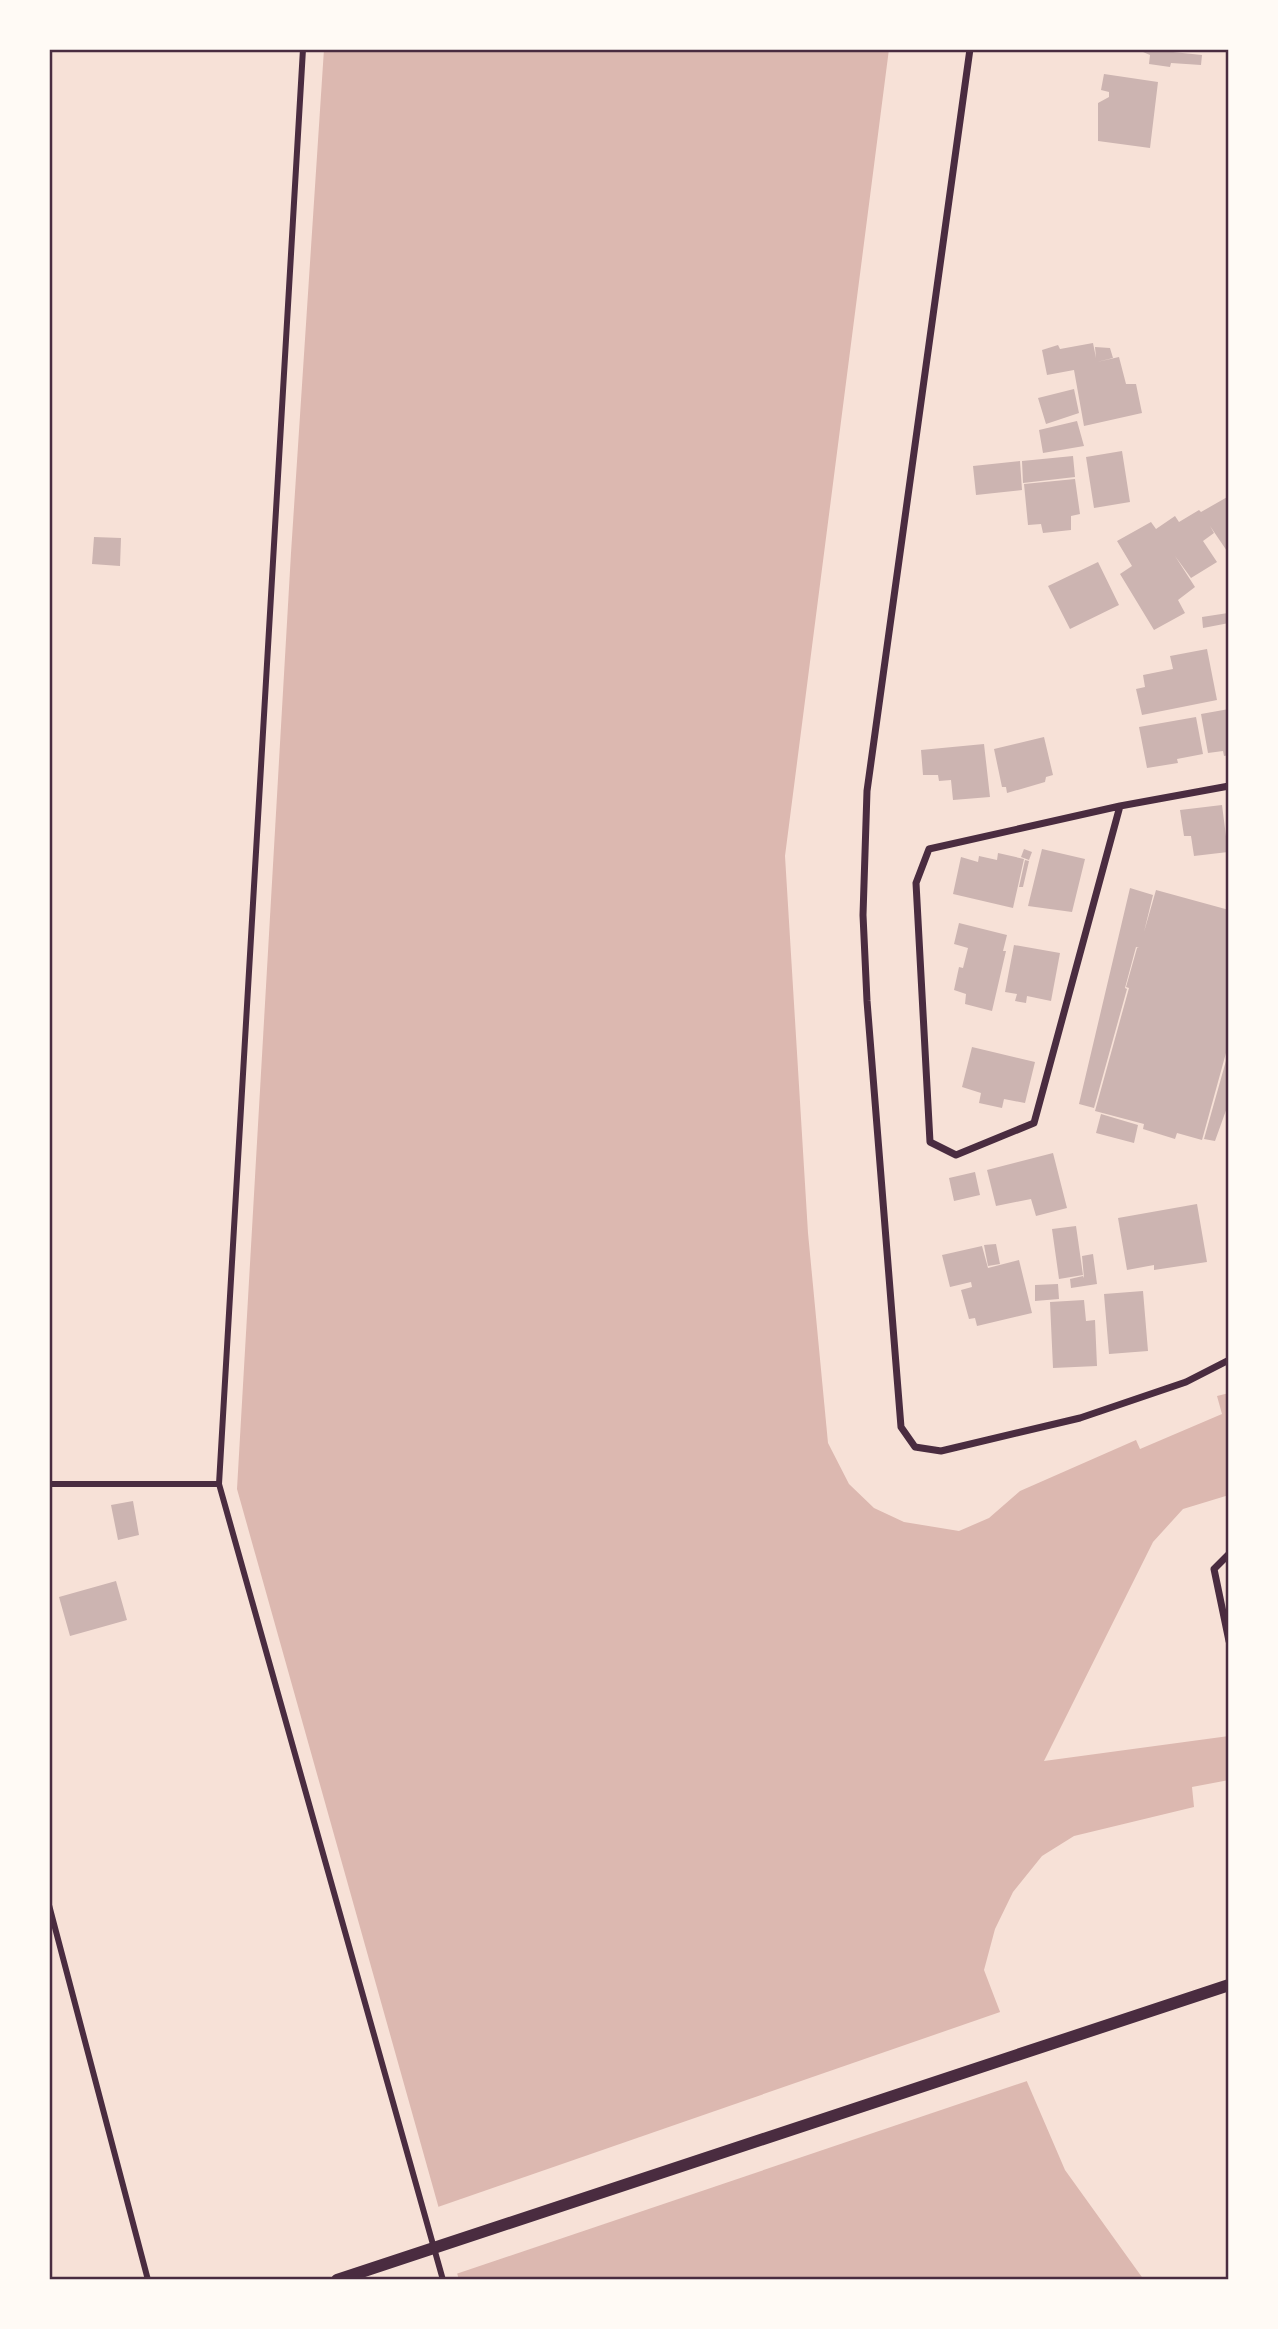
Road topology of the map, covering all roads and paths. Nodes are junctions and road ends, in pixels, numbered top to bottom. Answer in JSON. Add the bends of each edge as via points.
{"nodes":[{"id":1,"x":303,"y":49,"type":"edge"},
{"id":2,"x":970,"y":49,"type":"edge"},
{"id":3,"x":1229,"y":786,"type":"edge"},
{"id":4,"x":1120,"y":806,"type":"junction"},
{"id":5,"x":1229,"y":1360,"type":"edge"},
{"id":6,"x":49,"y":1484,"type":"edge"},
{"id":7,"x":219,"y":1484,"type":"junction"},
{"id":8,"x":1229,"y":1554,"type":"edge"},
{"id":9,"x":1229,"y":1641,"type":"edge"},
{"id":10,"x":49,"y":1905,"type":"edge"},
{"id":11,"x":1229,"y":1985,"type":"edge"},
{"id":12,"x":148,"y":2280,"type":"edge"},
{"id":13,"x":337,"y":2280,"type":"edge"},
{"id":14,"x":443,"y":2280,"type":"edge"}],
"edges":[{"from":1,"to":7,"type":"street"},
{"from":2,"to":5,"type":"street","via":[[867,791],[863,915],[901,1427],[915,1447],[941,1451],[1080,1418],[1186,1382]]},
{"from":3,"to":4,"type":"street"},
{"from":4,"to":4,"type":"street","via":[[929,849],[916,883],[930,1142],[956,1155],[1034,1123]]},
{"from":6,"to":7,"type":"street"},
{"from":7,"to":14,"type":"street"},
{"from":8,"to":9,"type":"street","via":[[1214,1569]]},
{"from":10,"to":12,"type":"street"},
{"from":11,"to":13,"type":"street"}]}
